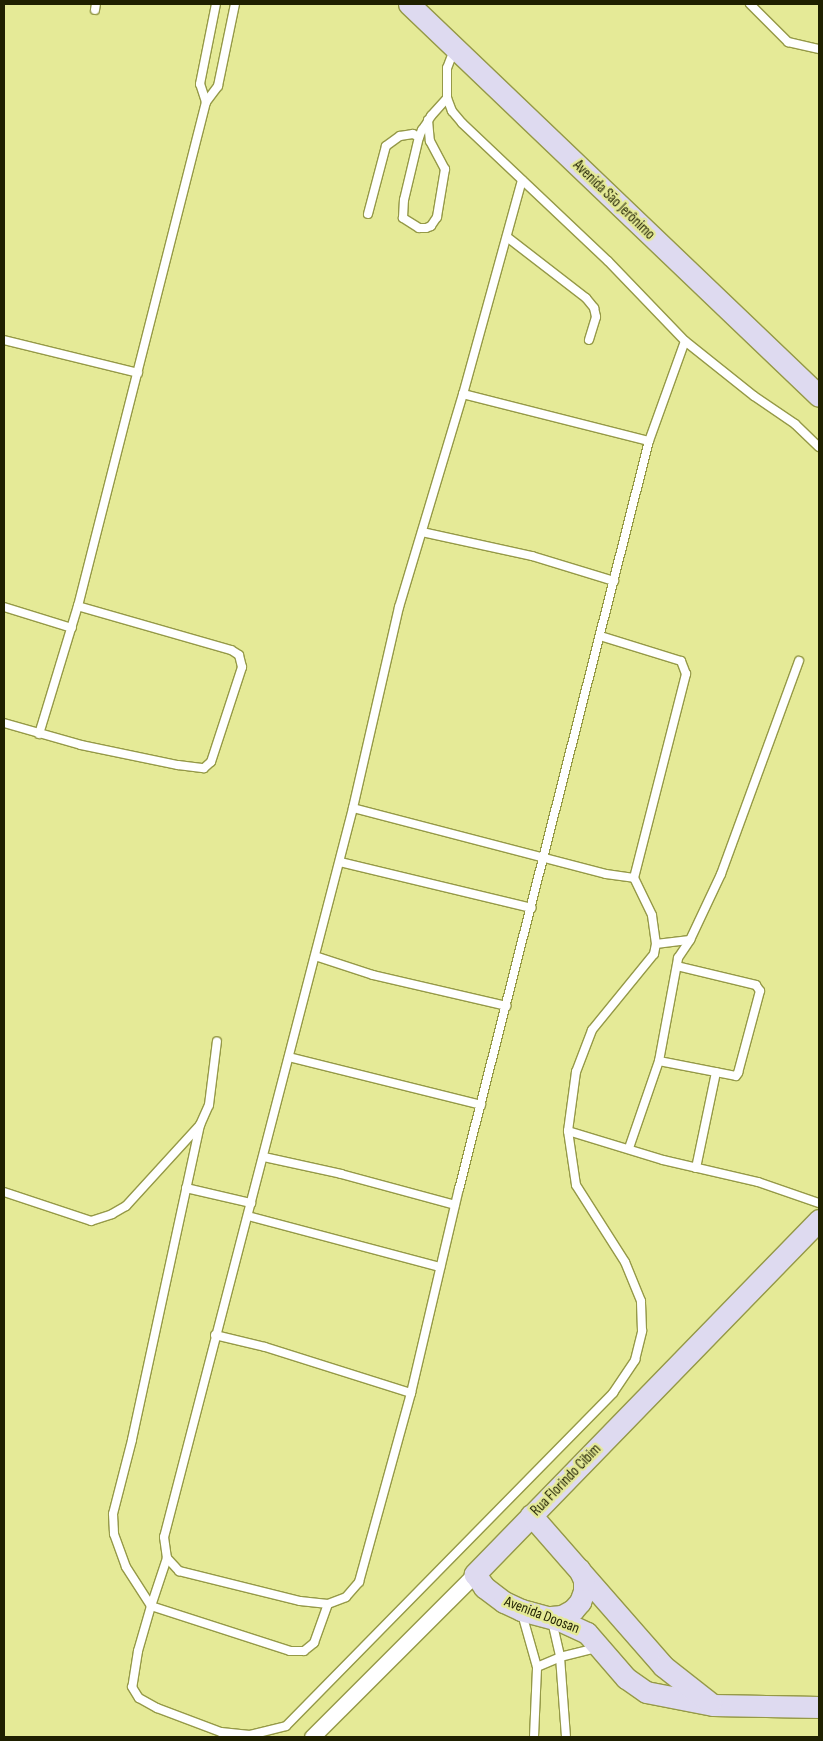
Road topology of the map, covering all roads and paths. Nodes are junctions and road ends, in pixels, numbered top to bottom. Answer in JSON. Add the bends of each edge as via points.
{"nodes":[{"id":1,"x":216,"y":4,"type":"edge"},
{"id":2,"x":235,"y":4,"type":"edge"},
{"id":3,"x":411,"y":4,"type":"edge"},
{"id":4,"x":750,"y":4,"type":"edge"},
{"id":5,"x":455,"y":48,"type":"junction"},
{"id":6,"x":819,"y":49,"type":"edge"},
{"id":7,"x":446,"y":98,"type":"junction"},
{"id":8,"x":206,"y":102,"type":"junction"},
{"id":9,"x":428,"y":120,"type":"junction"},
{"id":10,"x":419,"y":137,"type":"junction"},
{"id":11,"x":522,"y":180,"type":"junction"},
{"id":12,"x":368,"y":214,"type":"dead end"},
{"id":13,"x":507,"y":237,"type":"junction"},
{"id":14,"x":4,"y":340,"type":"edge"},
{"id":15,"x":589,"y":340,"type":"dead end"},
{"id":16,"x":685,"y":341,"type":"junction"},
{"id":17,"x":138,"y":373,"type":"junction"},
{"id":18,"x":463,"y":394,"type":"junction"},
{"id":19,"x":819,"y":396,"type":"edge"},
{"id":20,"x":649,"y":441,"type":"junction"},
{"id":21,"x":819,"y":447,"type":"edge"},
{"id":22,"x":422,"y":532,"type":"junction"},
{"id":23,"x":614,"y":581,"type":"junction"},
{"id":24,"x":78,"y":606,"type":"junction"},
{"id":25,"x":4,"y":607,"type":"edge"},
{"id":26,"x":72,"y":628,"type":"junction"},
{"id":27,"x":600,"y":636,"type":"junction"},
{"id":28,"x":800,"y":661,"type":"dead end"},
{"id":29,"x":4,"y":723,"type":"edge"},
{"id":30,"x":39,"y":734,"type":"junction"},
{"id":31,"x":353,"y":808,"type":"junction"},
{"id":32,"x":544,"y":857,"type":"junction"},
{"id":33,"x":340,"y":862,"type":"junction"},
{"id":34,"x":634,"y":878,"type":"junction"},
{"id":35,"x":532,"y":908,"type":"junction"},
{"id":36,"x":690,"y":940,"type":"junction"},
{"id":37,"x":656,"y":944,"type":"junction"},
{"id":38,"x":315,"y":956,"type":"junction"},
{"id":39,"x":677,"y":966,"type":"junction"},
{"id":40,"x":506,"y":1006,"type":"junction"},
{"id":41,"x":217,"y":1041,"type":"dead end"},
{"id":42,"x":289,"y":1058,"type":"junction"},
{"id":43,"x":658,"y":1060,"type":"junction"},
{"id":44,"x":716,"y":1072,"type":"junction"},
{"id":45,"x":480,"y":1105,"type":"junction"},
{"id":46,"x":200,"y":1125,"type":"junction"},
{"id":47,"x":568,"y":1131,"type":"junction"},
{"id":48,"x":630,"y":1148,"type":"junction"},
{"id":49,"x":264,"y":1156,"type":"junction"},
{"id":50,"x":696,"y":1168,"type":"junction"},
{"id":51,"x":186,"y":1188,"type":"junction"},
{"id":52,"x":4,"y":1192,"type":"edge"},
{"id":53,"x":251,"y":1203,"type":"junction"},
{"id":54,"x":819,"y":1203,"type":"edge"},
{"id":55,"x":455,"y":1205,"type":"junction"},
{"id":56,"x":248,"y":1216,"type":"junction"},
{"id":57,"x":819,"y":1220,"type":"edge"},
{"id":58,"x":440,"y":1268,"type":"junction"},
{"id":59,"x":215,"y":1335,"type":"junction"},
{"id":60,"x":411,"y":1393,"type":"junction"},
{"id":61,"x":531,"y":1516,"type":"junction"},
{"id":62,"x":167,"y":1558,"type":"junction"},
{"id":63,"x":579,"y":1569,"type":"junction"},
{"id":64,"x":475,"y":1574,"type":"junction"},
{"id":65,"x":328,"y":1604,"type":"junction"},
{"id":66,"x":151,"y":1606,"type":"junction"},
{"id":67,"x":521,"y":1610,"type":"junction"},
{"id":68,"x":551,"y":1617,"type":"junction"},
{"id":69,"x":601,"y":1647,"type":"junction"},
{"id":70,"x":560,"y":1657,"type":"junction"},
{"id":71,"x":663,"y":1666,"type":"junction"},
{"id":72,"x":537,"y":1667,"type":"junction"},
{"id":73,"x":646,"y":1692,"type":"junction"},
{"id":74,"x":712,"y":1705,"type":"junction"},
{"id":75,"x":819,"y":1707,"type":"edge"},
{"id":76,"x":312,"y":1737,"type":"edge"},
{"id":77,"x":534,"y":1737,"type":"edge"},
{"id":78,"x":566,"y":1737,"type":"edge"}],
"edges":[{"from":1,"to":8,"type":"lane","via":[[200,84]]},
{"from":2,"to":8,"type":"lane","via":[[218,86]]},
{"from":3,"to":5,"type":"street","name":"Avenida São Jerônimo"},
{"from":4,"to":6,"type":"lane","via":[[788,42]]},
{"from":5,"to":7,"type":"lane","via":[[447,68]]},
{"from":5,"to":19,"type":"street","name":"Avenida São Jerônimo"},
{"from":7,"to":9,"type":"lane"},
{"from":7,"to":11,"type":"lane","via":[[462,123]]},
{"from":8,"to":17,"type":"lane"},
{"from":9,"to":10,"type":"lane"},
{"from":9,"to":10,"type":"lane","via":[[430,141],[445,169],[437,217],[426,228],[413,224],[402,215]]},
{"from":10,"to":12,"type":"lane","via":[[414,134],[400,136],[386,146]]},
{"from":11,"to":13,"type":"lane"},
{"from":11,"to":16,"type":"lane","via":[[608,261]]},
{"from":13,"to":15,"type":"lane","via":[[578,290],[592,305],[596,317]]},
{"from":13,"to":18,"type":"lane"},
{"from":14,"to":17,"type":"lane"},
{"from":16,"to":20,"type":"lane"},
{"from":16,"to":21,"type":"lane","via":[[795,424]]},
{"from":17,"to":24,"type":"lane"},
{"from":18,"to":20,"type":"lane"},
{"from":18,"to":22,"type":"lane"},
{"from":20,"to":23,"type":"lane"},
{"from":22,"to":23,"type":"lane","via":[[532,556]]},
{"from":22,"to":31,"type":"lane","via":[[399,606]]},
{"from":23,"to":27,"type":"lane"},
{"from":24,"to":26,"type":"lane"},
{"from":24,"to":30,"type":"lane","via":[[231,650],[240,655],[242,667],[211,762],[204,768],[119,754]]},
{"from":25,"to":26,"type":"lane"},
{"from":26,"to":30,"type":"lane"},
{"from":27,"to":32,"type":"lane"},
{"from":27,"to":34,"type":"lane","via":[[681,661],[686,674]]},
{"from":28,"to":36,"type":"lane","via":[[721,874]]},
{"from":29,"to":30,"type":"lane"},
{"from":31,"to":32,"type":"lane"},
{"from":31,"to":33,"type":"lane"},
{"from":32,"to":34,"type":"lane"},
{"from":32,"to":35,"type":"lane"},
{"from":33,"to":35,"type":"lane"},
{"from":33,"to":38,"type":"lane"},
{"from":34,"to":37,"type":"lane","via":[[652,915]]},
{"from":35,"to":40,"type":"lane"},
{"from":36,"to":37,"type":"lane"},
{"from":36,"to":39,"type":"lane","via":[[678,958]]},
{"from":37,"to":47,"type":"lane","via":[[654,954],[592,1030],[576,1072]]},
{"from":38,"to":40,"type":"lane","via":[[373,974]]},
{"from":38,"to":42,"type":"lane"},
{"from":39,"to":43,"type":"lane"},
{"from":39,"to":44,"type":"lane","via":[[756,985],[760,991],[738,1074]]},
{"from":40,"to":45,"type":"lane"},
{"from":41,"to":46,"type":"lane","via":[[209,1105]]},
{"from":42,"to":45,"type":"lane"},
{"from":42,"to":49,"type":"lane"},
{"from":43,"to":44,"type":"lane"},
{"from":43,"to":48,"type":"lane"},
{"from":44,"to":50,"type":"lane"},
{"from":45,"to":55,"type":"lane"},
{"from":46,"to":51,"type":"lane"},
{"from":46,"to":52,"type":"lane","via":[[126,1206],[98,1220],[83,1220]]},
{"from":47,"to":48,"type":"lane"},
{"from":47,"to":66,"type":"lane","via":[[576,1185],[625,1262],[641,1300],[642,1331],[635,1360],[612,1394],[286,1726],[250,1735],[221,1732],[139,1698],[132,1687]]},
{"from":48,"to":50,"type":"lane"},
{"from":49,"to":53,"type":"lane"},
{"from":49,"to":55,"type":"lane"},
{"from":50,"to":54,"type":"lane","via":[[758,1182]]},
{"from":51,"to":53,"type":"lane"},
{"from":51,"to":66,"type":"lane","via":[[113,1514],[114,1534],[126,1566]]},
{"from":53,"to":56,"type":"lane"},
{"from":55,"to":58,"type":"lane"},
{"from":56,"to":58,"type":"lane"},
{"from":56,"to":59,"type":"lane"},
{"from":57,"to":61,"type":"street","name":"Rua Florindo Cibim"},
{"from":58,"to":60,"type":"lane"},
{"from":59,"to":60,"type":"lane","via":[[265,1347]]},
{"from":59,"to":62,"type":"lane","via":[[164,1537]]},
{"from":60,"to":65,"type":"lane","via":[[359,1582],[346,1597]]},
{"from":61,"to":63,"type":"street"},
{"from":61,"to":64,"type":"street","name":"Rua Florindo Cibim"},
{"from":62,"to":65,"type":"lane","via":[[179,1571],[300,1601]]},
{"from":62,"to":66,"type":"lane"},
{"from":63,"to":68,"type":"street","via":[[584,1585],[580,1602],[568,1613]]},
{"from":63,"to":71,"type":"street"},
{"from":64,"to":67,"type":"street","name":"Avenida Doosan","via":[[484,1587]]},
{"from":64,"to":76,"type":"street","name":"Rua Florindo Cibim"},
{"from":65,"to":66,"type":"lane","via":[[314,1643],[304,1652],[290,1651]]},
{"from":67,"to":68,"type":"street","name":"Avenida Doosan"},
{"from":67,"to":72,"type":"lane"},
{"from":68,"to":69,"type":"street","name":"Avenida Doosan","via":[[588,1633]]},
{"from":68,"to":70,"type":"lane"},
{"from":69,"to":70,"type":"lane"},
{"from":69,"to":73,"type":"street","name":"Avenida Doosan","via":[[626,1678]]},
{"from":70,"to":72,"type":"lane"},
{"from":70,"to":78,"type":"lane"},
{"from":71,"to":73,"type":"street","via":[[666,1673],[661,1688]]},
{"from":71,"to":74,"type":"street"},
{"from":72,"to":77,"type":"lane"},
{"from":73,"to":74,"type":"street","name":"Avenida Doosan"},
{"from":74,"to":75,"type":"street","name":"Avenida Doosan"}]}
